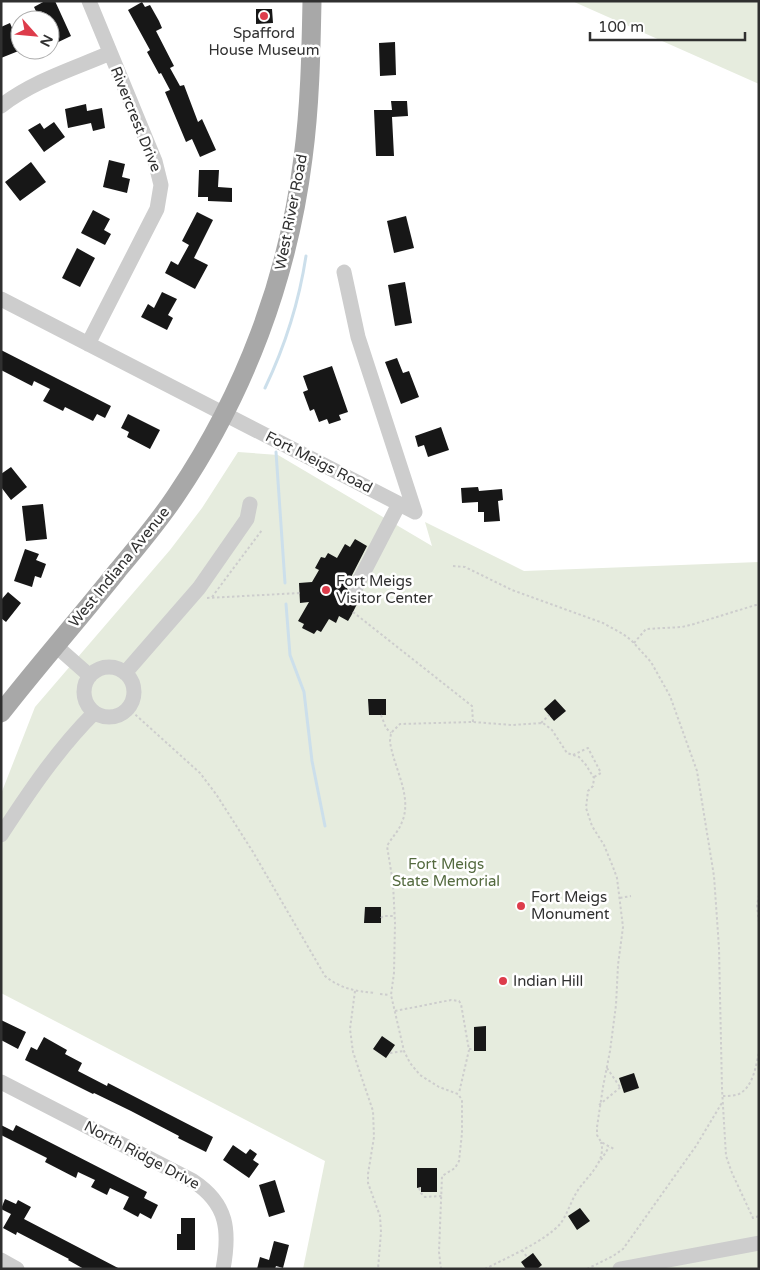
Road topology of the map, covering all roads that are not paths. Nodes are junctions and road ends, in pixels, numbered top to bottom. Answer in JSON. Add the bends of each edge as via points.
{"nodes":[{"id":1,"x":89,"y":1,"type":"edge"},
{"id":2,"x":312,"y":1,"type":"edge"},
{"id":3,"x":110,"y":53,"type":"junction"},
{"id":4,"x":1,"y":106,"type":"edge"},
{"id":5,"x":344,"y":272,"type":"dead end"},
{"id":6,"x":1,"y":299,"type":"edge"},
{"id":7,"x":88,"y":344,"type":"junction"},
{"id":8,"x":225,"y":414,"type":"junction"},
{"id":9,"x":250,"y":504,"type":"dead end"},
{"id":10,"x":399,"y":504,"type":"junction"},
{"id":11,"x":356,"y":587,"type":"dead end"},
{"id":12,"x":56,"y":646,"type":"junction"},
{"id":13,"x":125,"y":673,"type":"junction"},
{"id":14,"x":90,"y":676,"type":"junction"},
{"id":15,"x":1,"y":713,"type":"edge"},
{"id":16,"x":94,"y":713,"type":"junction"},
{"id":17,"x":1,"y":835,"type":"edge"},
{"id":18,"x":1,"y":1082,"type":"edge"},
{"id":19,"x":759,"y":1243,"type":"edge"},
{"id":20,"x":1,"y":1260,"type":"edge"},
{"id":21,"x":18,"y":1269,"type":"edge"},
{"id":22,"x":223,"y":1269,"type":"edge"},
{"id":23,"x":620,"y":1269,"type":"edge"}],
"edges":[{"from":1,"to":3,"type":"street","name":"Rivercrest Drive"},
{"from":2,"to":8,"type":"main road","name":"West River Road","via":[[312,45],[303,158],[294,214],[266,317]]},
{"from":3,"to":4,"type":"street","via":[[35,85]]},
{"from":3,"to":7,"type":"street","name":"Rivercrest Drive","via":[[155,161],[161,193],[151,224]]},
{"from":5,"to":10,"type":"street","name":"Fort Meigs Road","via":[[358,337],[415,512]]},
{"from":6,"to":7,"type":"street","name":"Fort Meigs Road"},
{"from":7,"to":8,"type":"street","name":"Fort Meigs Road"},
{"from":8,"to":10,"type":"street","name":"Fort Meigs Road"},
{"from":8,"to":12,"type":"main road","name":"West Indiana Avenue","via":[[176,495]]},
{"from":9,"to":13,"type":"street","via":[[247,519],[190,599]]},
{"from":10,"to":11,"type":"street","via":[[365,561]]},
{"from":12,"to":14,"type":"street"},
{"from":12,"to":15,"type":"main road","name":"West Indiana Avenue"},
{"from":13,"to":14,"type":"street","via":[[111,667]]},
{"from":13,"to":16,"type":"street","via":[[133,686],[132,702],[128,708],[108,718]]},
{"from":14,"to":16,"type":"street","via":[[84,692],[88,707]]},
{"from":16,"to":17,"type":"street","via":[[64,746]]},
{"from":18,"to":22,"type":"street","name":"North Ridge Drive","via":[[206,1189],[216,1201],[225,1222],[227,1237]]},
{"from":19,"to":23,"type":"street"},
{"from":20,"to":21,"type":"street"}]}
